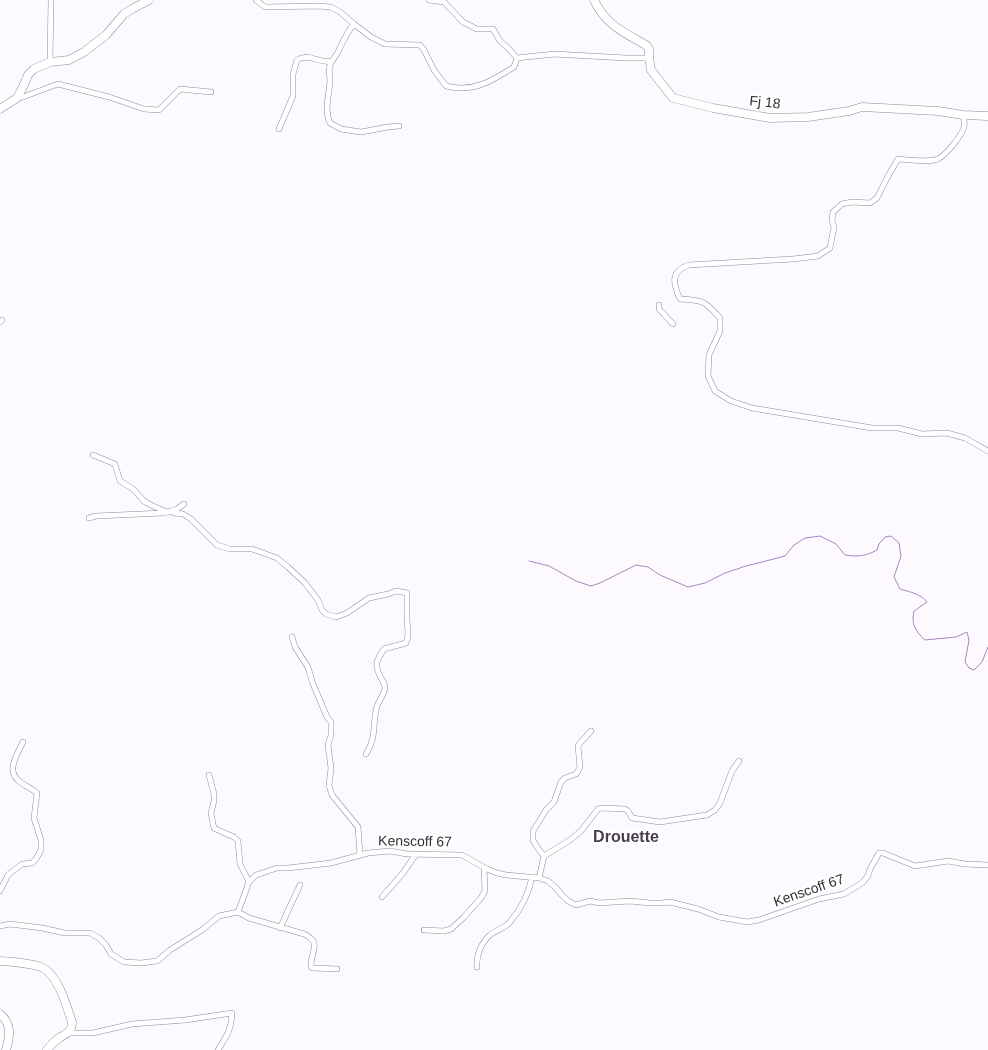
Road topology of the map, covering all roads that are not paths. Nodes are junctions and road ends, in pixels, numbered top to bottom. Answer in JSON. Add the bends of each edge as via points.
{"nodes":[{"id":1,"x":51,"y":0,"type":"edge"},
{"id":2,"x":148,"y":0,"type":"edge"},
{"id":3,"x":256,"y":0,"type":"edge"},
{"id":4,"x":429,"y":0,"type":"edge"},
{"id":5,"x":594,"y":0,"type":"edge"},
{"id":6,"x":447,"y":1,"type":"edge"},
{"id":7,"x":354,"y":24,"type":"junction"},
{"id":8,"x":517,"y":58,"type":"junction"},
{"id":9,"x":649,"y":58,"type":"junction"},
{"id":10,"x":332,"y":61,"type":"junction"},
{"id":11,"x":50,"y":62,"type":"junction"},
{"id":12,"x":211,"y":92,"type":"dead end"},
{"id":13,"x":16,"y":98,"type":"junction"},
{"id":14,"x":0,"y":109,"type":"edge"},
{"id":15,"x":963,"y":115,"type":"junction"},
{"id":16,"x":988,"y":116,"type":"edge"},
{"id":17,"x":398,"y":126,"type":"dead end"},
{"id":18,"x":279,"y":129,"type":"dead end"},
{"id":19,"x":659,"y":305,"type":"dead end"},
{"id":20,"x":673,"y":324,"type":"dead end"},
{"id":21,"x":988,"y":451,"type":"edge"},
{"id":22,"x":92,"y":455,"type":"dead end"},
{"id":23,"x":184,"y":504,"type":"dead end"},
{"id":24,"x":169,"y":512,"type":"junction"},
{"id":25,"x":89,"y":518,"type":"dead end"},
{"id":26,"x":292,"y":637,"type":"dead end"},
{"id":27,"x":591,"y":731,"type":"dead end"},
{"id":28,"x":23,"y":742,"type":"dead end"},
{"id":29,"x":366,"y":754,"type":"dead end"},
{"id":30,"x":739,"y":761,"type":"dead end"},
{"id":31,"x":209,"y":776,"type":"dead end"},
{"id":32,"x":416,"y":854,"type":"junction"},
{"id":33,"x":360,"y":855,"type":"junction"},
{"id":34,"x":544,"y":856,"type":"junction"},
{"id":35,"x":988,"y":865,"type":"edge"},
{"id":36,"x":484,"y":868,"type":"junction"},
{"id":37,"x":532,"y":877,"type":"junction"},
{"id":38,"x":539,"y":878,"type":"junction"},
{"id":39,"x":249,"y":882,"type":"junction"},
{"id":40,"x":300,"y":885,"type":"dead end"},
{"id":41,"x":0,"y":891,"type":"edge"},
{"id":42,"x":382,"y":897,"type":"dead end"},
{"id":43,"x":238,"y":912,"type":"junction"},
{"id":44,"x":0,"y":926,"type":"edge"},
{"id":45,"x":280,"y":928,"type":"junction"},
{"id":46,"x":424,"y":930,"type":"dead end"},
{"id":47,"x":0,"y":961,"type":"edge"},
{"id":48,"x":477,"y":967,"type":"dead end"},
{"id":49,"x":337,"y":969,"type":"dead end"},
{"id":50,"x":0,"y":1014,"type":"edge"},
{"id":51,"x":69,"y":1033,"type":"junction"},
{"id":52,"x":6,"y":1050,"type":"edge"},
{"id":53,"x":47,"y":1050,"type":"edge"},
{"id":54,"x":218,"y":1050,"type":"edge"}],
"edges":[{"from":1,"to":11,"type":"street"},
{"from":2,"to":11,"type":"street","via":[[124,14],[106,35],[84,52],[68,60]]},
{"from":3,"to":7,"type":"street","via":[[265,7],[331,7]]},
{"from":4,"to":6,"type":"street"},
{"from":5,"to":9,"type":"street","name":"Fj 18","via":[[599,11],[615,28],[646,45]]},
{"from":6,"to":8,"type":"street","via":[[463,22],[477,29],[493,29]]},
{"from":7,"to":8,"type":"street","via":[[385,44],[420,45],[446,86],[454,88],[466,89],[494,80],[514,67]]},
{"from":7,"to":10,"type":"street"},
{"from":8,"to":9,"type":"street","via":[[554,54]]},
{"from":9,"to":15,"type":"street","name":"Fj 18","via":[[651,70],[673,98],[713,108],[770,118],[808,117],[862,107]]},
{"from":10,"to":17,"type":"street","via":[[327,117],[330,123],[341,129],[361,132]]},
{"from":10,"to":18,"type":"street","via":[[322,62],[309,57],[297,60],[293,96]]},
{"from":11,"to":13,"type":"street","via":[[28,75]]},
{"from":12,"to":13,"type":"street","via":[[180,89],[159,110],[58,84]]},
{"from":13,"to":14,"type":"street"},
{"from":15,"to":16,"type":"street","name":"Fj 18"},
{"from":15,"to":21,"type":"street","via":[[964,127],[958,139],[943,155],[936,159],[898,159],[870,203],[842,204],[833,212],[830,248],[818,256],[689,265],[677,272],[674,283],[680,299],[702,301],[720,318],[720,331],[709,355],[708,376],[715,391],[731,401],[752,408],[872,428],[898,428],[922,434],[948,433]]},
{"from":19,"to":20,"type":"street","via":[[659,310]]},
{"from":22,"to":24,"type":"street","via":[[115,464],[120,481],[145,502]]},
{"from":23,"to":24,"type":"street"},
{"from":24,"to":25,"type":"street"},
{"from":24,"to":29,"type":"street","via":[[191,519],[217,545],[252,549],[277,558],[305,582],[326,614],[336,617],[369,598],[396,591],[407,593],[409,637],[406,644],[384,649],[376,662],[385,689],[374,720],[373,742]]},
{"from":26,"to":33,"type":"street","via":[[331,722],[328,785],[332,795],[358,827]]},
{"from":27,"to":34,"type":"street","via":[[578,746],[578,771],[561,782],[554,802],[533,831],[533,840]]},
{"from":28,"to":41,"type":"street","via":[[12,772],[16,779],[37,793],[34,818],[41,850],[32,863],[22,864],[8,875]]},
{"from":30,"to":34,"type":"street","via":[[720,803],[707,815],[660,822],[632,818],[625,810],[601,808],[570,840]]},
{"from":31,"to":39,"type":"street","via":[[214,801],[211,813],[214,828],[238,841],[240,864]]},
{"from":32,"to":33,"type":"street","name":"Kenscoff 67"},
{"from":32,"to":36,"type":"street","name":"Kenscoff 67","via":[[462,855]]},
{"from":32,"to":42,"type":"street"},
{"from":33,"to":39,"type":"street","name":"Kenscoff 67","via":[[331,863],[277,868],[256,875]]},
{"from":34,"to":38,"type":"street"},
{"from":35,"to":38,"type":"street","name":"Kenscoff 67","via":[[948,861],[915,866],[879,853],[868,876],[844,894],[747,922],[670,902],[590,901],[576,905],[556,887]]},
{"from":36,"to":37,"type":"street","name":"Kenscoff 67","via":[[506,875]]},
{"from":36,"to":46,"type":"street","via":[[485,891],[456,926],[444,931]]},
{"from":37,"to":38,"type":"street","name":"Kenscoff 67"},
{"from":37,"to":48,"type":"street","via":[[526,898],[509,923],[484,942]]},
{"from":39,"to":43,"type":"street"},
{"from":40,"to":45,"type":"street"},
{"from":43,"to":44,"type":"street","via":[[219,916],[157,961],[141,963],[124,962],[90,933],[65,933],[10,924]]},
{"from":43,"to":45,"type":"street"},
{"from":45,"to":49,"type":"street","via":[[304,934],[314,941],[312,968]]},
{"from":47,"to":51,"type":"street","via":[[43,968],[52,975],[72,1022]]},
{"from":50,"to":52,"type":"street","via":[[10,1028]]},
{"from":51,"to":53,"type":"street","via":[[58,1038]]},
{"from":51,"to":54,"type":"street","via":[[93,1033],[132,1024],[232,1013],[228,1034]]}]}
